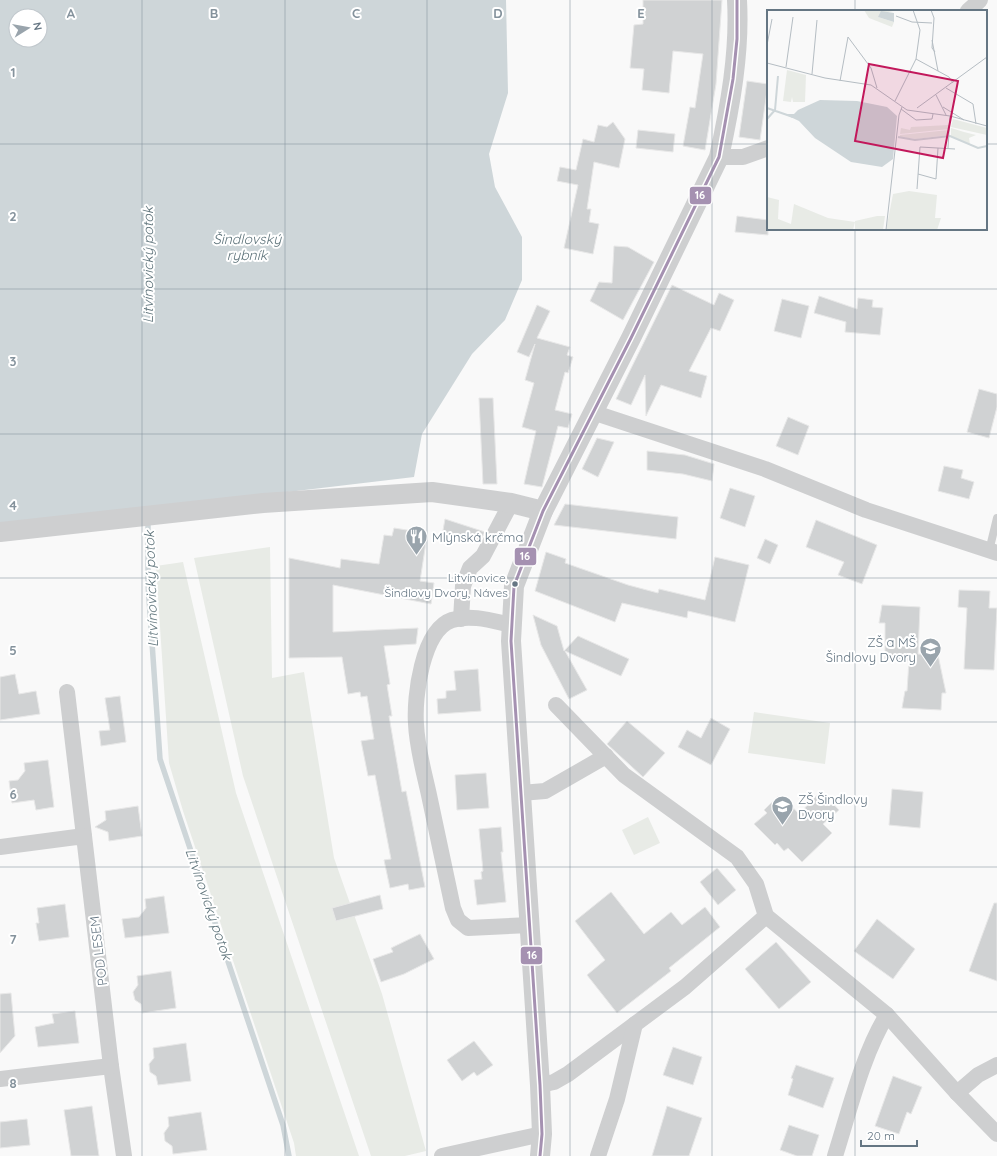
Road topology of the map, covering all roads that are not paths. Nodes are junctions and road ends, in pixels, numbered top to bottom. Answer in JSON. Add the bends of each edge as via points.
{"nodes":[{"id":1,"x":737,"y":0,"type":"edge"},
{"id":2,"x":980,"y":0,"type":"edge"},
{"id":3,"x":969,"y":10,"type":"edge"},
{"id":4,"x":767,"y":148,"type":"edge"},
{"id":5,"x":719,"y":157,"type":"junction"},
{"id":6,"x":592,"y":412,"type":"junction"},
{"id":7,"x":511,"y":502,"type":"junction"},
{"id":8,"x":543,"y":511,"type":"junction"},
{"id":9,"x":997,"y":518,"type":"edge"},
{"id":10,"x":0,"y":532,"type":"edge"},
{"id":11,"x":993,"y":552,"type":"edge"},
{"id":12,"x":461,"y":619,"type":"junction"},
{"id":13,"x":512,"y":625,"type":"junction"},
{"id":14,"x":67,"y":692,"type":"dead end"},
{"id":15,"x":556,"y":705,"type":"dead end"},
{"id":16,"x":606,"y":756,"type":"junction"},
{"id":17,"x":521,"y":793,"type":"junction"},
{"id":18,"x":84,"y":836,"type":"junction"},
{"id":19,"x":0,"y":847,"type":"edge"},
{"id":20,"x":766,"y":916,"type":"junction"},
{"id":21,"x":530,"y":925,"type":"junction"},
{"id":22,"x":887,"y":1015,"type":"junction"},
{"id":23,"x":635,"y":1024,"type":"junction"},
{"id":24,"x":997,"y":1065,"type":"edge"},
{"id":25,"x":111,"y":1066,"type":"junction"},
{"id":26,"x":0,"y":1079,"type":"edge"},
{"id":27,"x":540,"y":1085,"type":"junction"},
{"id":28,"x":957,"y":1093,"type":"junction"},
{"id":29,"x":542,"y":1134,"type":"junction"},
{"id":30,"x":997,"y":1134,"type":"edge"},
{"id":31,"x":124,"y":1156,"type":"edge"},
{"id":32,"x":442,"y":1156,"type":"edge"},
{"id":33,"x":540,"y":1156,"type":"edge"},
{"id":34,"x":598,"y":1156,"type":"edge"},
{"id":35,"x":835,"y":1156,"type":"edge"}],
"edges":[{"from":1,"to":5,"type":"street","via":[[733,74],[726,128]]},
{"from":2,"to":3,"type":"street"},
{"from":4,"to":5,"type":"street","via":[[742,157]]},
{"from":5,"to":6,"type":"street","via":[[635,331]]},
{"from":6,"to":8,"type":"street"},
{"from":6,"to":11,"type":"street","via":[[765,468],[866,510]]},
{"from":7,"to":8,"type":"street"},
{"from":7,"to":10,"type":"street","via":[[432,492],[263,503]]},
{"from":7,"to":12,"type":"street","via":[[484,556],[470,568],[463,586]]},
{"from":8,"to":13,"type":"street","via":[[514,586]]},
{"from":9,"to":11,"type":"lane"},
{"from":12,"to":13,"type":"street","via":[[470,617]]},
{"from":12,"to":21,"type":"street","via":[[451,620],[430,641],[423,660],[417,692],[416,723],[453,908],[458,920],[468,928]]},
{"from":13,"to":17,"type":"street"},
{"from":14,"to":18,"type":"street","name":"POD LESEM"},
{"from":15,"to":16,"type":"street"},
{"from":16,"to":17,"type":"street","via":[[545,792]]},
{"from":16,"to":20,"type":"street","via":[[624,775],[737,857],[756,884]]},
{"from":17,"to":21,"type":"street"},
{"from":18,"to":19,"type":"street"},
{"from":18,"to":25,"type":"street","name":"POD LESEM"},
{"from":20,"to":22,"type":"street"},
{"from":20,"to":23,"type":"street","via":[[685,987]]},
{"from":21,"to":27,"type":"street"},
{"from":22,"to":28,"type":"street"},
{"from":22,"to":35,"type":"street","via":[[864,1067]]},
{"from":23,"to":27,"type":"street","via":[[568,1074],[554,1082]]},
{"from":23,"to":34,"type":"street","via":[[617,1099]]},
{"from":24,"to":28,"type":"street","via":[[978,1075]]},
{"from":25,"to":26,"type":"street"},
{"from":25,"to":31,"type":"street","name":"POD LESEM"},
{"from":27,"to":29,"type":"street"},
{"from":28,"to":30,"type":"street"},
{"from":29,"to":32,"type":"street"},
{"from":29,"to":33,"type":"street"}]}
